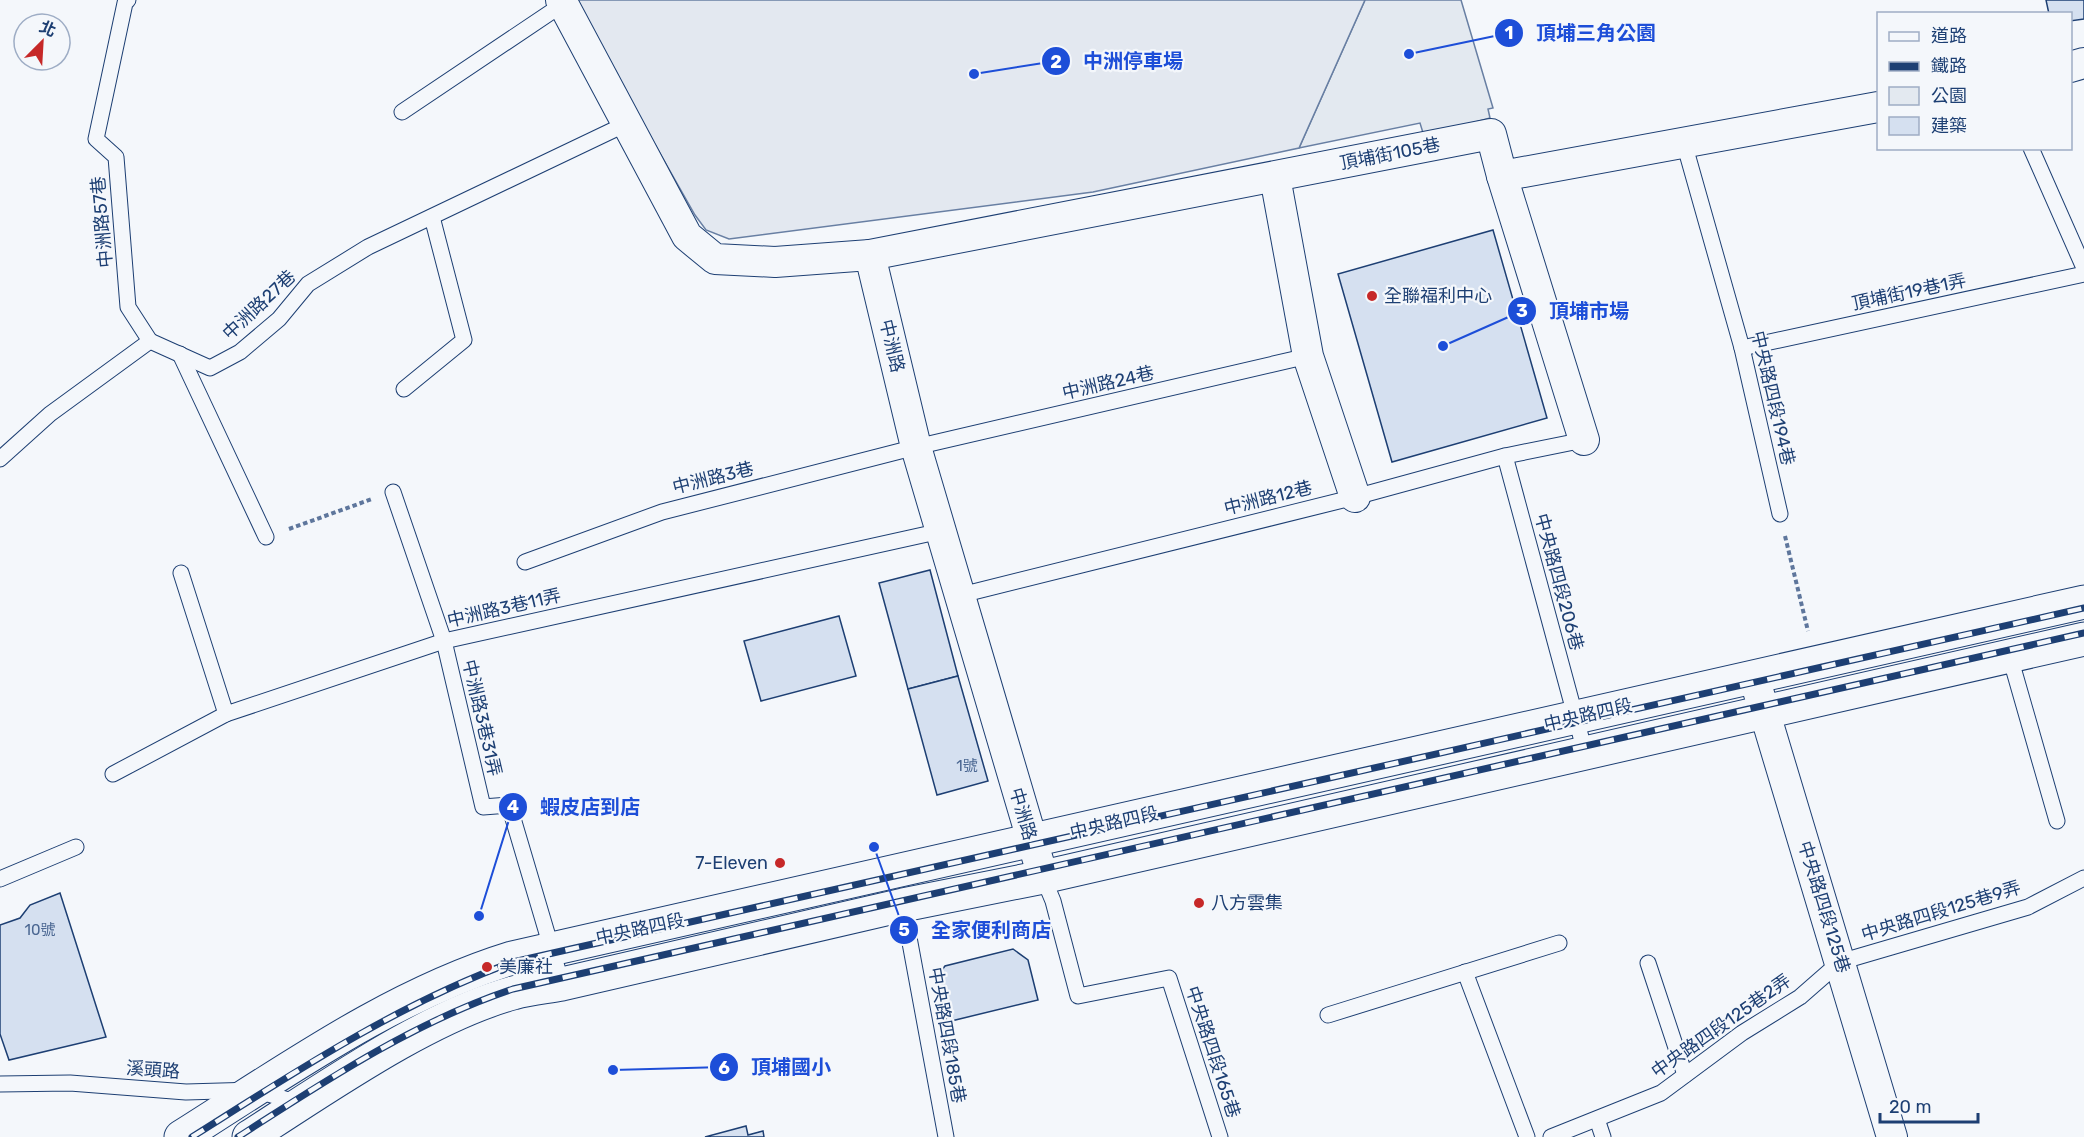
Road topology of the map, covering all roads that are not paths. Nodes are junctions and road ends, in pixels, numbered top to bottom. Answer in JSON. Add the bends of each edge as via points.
{"nodes":[{"id":1,"x":129,"y":0,"type":"edge"},
{"id":2,"x":562,"y":2,"type":"edge"},
{"id":3,"x":1877,"y":106,"type":"edge"},
{"id":4,"x":402,"y":112,"type":"dead end"},
{"id":5,"x":628,"y":123,"type":"junction"},
{"id":6,"x":1684,"y":142,"type":"junction"},
{"id":7,"x":2032,"y":150,"type":"edge"},
{"id":8,"x":1502,"y":176,"type":"junction"},
{"id":9,"x":1275,"y":177,"type":"junction"},
{"id":10,"x":432,"y":217,"type":"junction"},
{"id":11,"x":870,"y":255,"type":"junction"},
{"id":12,"x":2084,"y":267,"type":"edge"},
{"id":13,"x":2084,"y":274,"type":"edge"},
{"id":14,"x":150,"y":341,"type":"junction"},
{"id":15,"x":1742,"y":348,"type":"junction"},
{"id":16,"x":180,"y":354,"type":"junction"},
{"id":17,"x":1308,"y":356,"type":"junction"},
{"id":18,"x":404,"y":389,"type":"dead end"},
{"id":19,"x":1584,"y":440,"type":"joint"},
{"id":20,"x":916,"y":447,"type":"junction"},
{"id":21,"x":1505,"y":456,"type":"junction"},
{"id":22,"x":0,"y":459,"type":"edge"},
{"id":23,"x":393,"y":492,"type":"road end"},
{"id":24,"x":1355,"y":496,"type":"junction"},
{"id":25,"x":1780,"y":514,"type":"road end"},
{"id":26,"x":941,"y":531,"type":"junction"},
{"id":27,"x":266,"y":537,"type":"road end"},
{"id":28,"x":525,"y":562,"type":"dead end"},
{"id":29,"x":181,"y":573,"type":"dead end"},
{"id":30,"x":961,"y":595,"type":"junction"},
{"id":31,"x":2084,"y":602,"type":"edge"},
{"id":32,"x":2084,"y":639,"type":"edge"},
{"id":33,"x":444,"y":641,"type":"junction"},
{"id":34,"x":2010,"y":657,"type":"junction"},
{"id":35,"x":1754,"y":677,"type":"junction"},
{"id":36,"x":1765,"y":712,"type":"junction"},
{"id":37,"x":226,"y":714,"type":"junction"},
{"id":38,"x":1576,"y":717,"type":"junction"},
{"id":39,"x":1585,"y":752,"type":"junction"},
{"id":40,"x":113,"y":774,"type":"dead end"},
{"id":41,"x":2057,"y":821,"type":"dead end"},
{"id":42,"x":1031,"y":842,"type":"junction"},
{"id":43,"x":76,"y":847,"type":"dead end"},
{"id":44,"x":1043,"y":877,"type":"junction"},
{"id":45,"x":2084,"y":878,"type":"edge"},
{"id":46,"x":0,"y":879,"type":"edge"},
{"id":47,"x":903,"y":905,"type":"junction"},
{"id":48,"x":1559,"y":943,"type":"dead end"},
{"id":49,"x":551,"y":948,"type":"junction"},
{"id":50,"x":1840,"y":962,"type":"junction"},
{"id":51,"x":1648,"y":963,"type":"dead end"},
{"id":52,"x":1465,"y":972,"type":"junction"},
{"id":53,"x":562,"y":984,"type":"junction"},
{"id":54,"x":1328,"y":1015,"type":"dead end"},
{"id":55,"x":1685,"y":1075,"type":"junction"},
{"id":56,"x":0,"y":1084,"type":"edge"},
{"id":57,"x":255,"y":1090,"type":"junction"},
{"id":58,"x":301,"y":1104,"type":"junction"},
{"id":59,"x":1597,"y":1119,"type":"junction"},
{"id":60,"x":181,"y":1137,"type":"edge"},
{"id":61,"x":249,"y":1137,"type":"edge"},
{"id":62,"x":946,"y":1137,"type":"edge"},
{"id":63,"x":1220,"y":1137,"type":"edge"},
{"id":64,"x":1527,"y":1137,"type":"edge"},
{"id":65,"x":1551,"y":1137,"type":"edge"},
{"id":66,"x":1603,"y":1137,"type":"edge"},
{"id":67,"x":1892,"y":1137,"type":"edge"}],
"edges":[{"from":1,"to":14,"type":"lane","name":"中洲路57巷","via":[[125,3],[96,139],[116,157],[128,307]]},
{"from":2,"to":4,"type":"lane"},
{"from":2,"to":5,"type":"street"},
{"from":3,"to":6,"type":"street"},
{"from":5,"to":10,"type":"lane","name":"中洲路27巷"},
{"from":5,"to":11,"type":"street","via":[[687,236],[716,259],[775,262]]},
{"from":6,"to":8,"type":"street"},
{"from":6,"to":15,"type":"lane","name":"中央路四段194巷"},
{"from":7,"to":12,"type":"lane"},
{"from":8,"to":9,"type":"street","name":"頂埔街105巷","via":[[1491,134]]},
{"from":8,"to":19,"type":"street"},
{"from":9,"to":11,"type":"street","name":"頂埔街105巷"},
{"from":9,"to":17,"type":"street"},
{"from":10,"to":16,"type":"lane","name":"中洲路27巷","via":[[368,247],[308,284],[279,319],[240,352],[210,368]]},
{"from":10,"to":18,"type":"lane","via":[[464,340]]},
{"from":11,"to":20,"type":"street","name":"中洲路"},
{"from":13,"to":15,"type":"lane","name":"頂埔街19巷1弄"},
{"from":14,"to":16,"type":"lane","name":"中洲路27巷"},
{"from":14,"to":22,"type":"lane","via":[[50,414]]},
{"from":15,"to":25,"type":"lane","name":"中央路四段194巷"},
{"from":16,"to":27,"type":"lane"},
{"from":17,"to":20,"type":"lane","name":"中洲路24巷"},
{"from":17,"to":24,"type":"street"},
{"from":19,"to":21,"type":"lane","name":"中洲路12巷"},
{"from":20,"to":26,"type":"street","name":"中洲路"},
{"from":20,"to":28,"type":"lane","name":"中洲路3巷","via":[[662,512]]},
{"from":21,"to":24,"type":"lane","name":"中洲路12巷"},
{"from":21,"to":38,"type":"lane","name":"中央路四段206巷"},
{"from":23,"to":33,"type":"lane"},
{"from":24,"to":30,"type":"lane","name":"中洲路12巷"},
{"from":26,"to":30,"type":"street","name":"中洲路"},
{"from":26,"to":33,"type":"lane","name":"中洲路3巷11弄"},
{"from":29,"to":37,"type":"lane"},
{"from":30,"to":42,"type":"street","name":"中洲路"},
{"from":31,"to":35,"type":"main road","name":"中央路四段"},
{"from":32,"to":34,"type":"main road","name":"中央路四段"},
{"from":33,"to":37,"type":"lane","name":"中洲路3巷11弄"},
{"from":33,"to":49,"type":"lane","name":"中洲路3巷31弄","via":[[483,807],[509,805]]},
{"from":34,"to":36,"type":"main road","name":"中央路四段"},
{"from":34,"to":41,"type":"lane"},
{"from":35,"to":36,"type":"street","name":"中央路四段125巷"},
{"from":35,"to":38,"type":"main road","name":"中央路四段"},
{"from":36,"to":39,"type":"main road","name":"中央路四段"},
{"from":36,"to":50,"type":"street","name":"中央路四段125巷"},
{"from":37,"to":40,"type":"lane","name":"中洲路3巷11弄"},
{"from":38,"to":39,"type":"lane","name":"中央路四段206巷"},
{"from":38,"to":42,"type":"main road","name":"中央路四段"},
{"from":39,"to":44,"type":"main road","name":"中央路四段"},
{"from":42,"to":44,"type":"street","name":"中洲路"},
{"from":42,"to":49,"type":"main road","name":"中央路四段"},
{"from":43,"to":46,"type":"lane"},
{"from":44,"to":47,"type":"main road","name":"中央路四段"},
{"from":44,"to":63,"type":"lane","name":"中央路四段165巷","via":[[1078,996],[1169,978]]},
{"from":45,"to":50,"type":"lane","name":"中央路四段125巷9弄","via":[[2028,907]]},
{"from":47,"to":53,"type":"main road","name":"中央路四段"},
{"from":47,"to":62,"type":"lane","name":"中央路四段185巷"},
{"from":48,"to":52,"type":"lane"},
{"from":49,"to":53,"type":"lane","name":"中洲路3巷31弄"},
{"from":49,"to":57,"type":"main road","name":"中央路四段","via":[[458,976],[379,1016]]},
{"from":50,"to":55,"type":"lane","name":"中央路四段125巷2弄","via":[[1800,997]]},
{"from":50,"to":67,"type":"street","name":"中央路四段125巷"},
{"from":51,"to":55,"type":"lane"},
{"from":52,"to":54,"type":"lane"},
{"from":52,"to":64,"type":"lane"},
{"from":53,"to":58,"type":"main road","name":"中央路四段","via":[[514,992],[475,1006],[397,1046]]},
{"from":55,"to":59,"type":"lane","name":"中央路四段125巷2弄","via":[[1661,1093]]},
{"from":56,"to":57,"type":"lane","name":"溪頭路","via":[[70,1083],[186,1092]]},
{"from":57,"to":58,"type":"lane","name":"溪頭路"},
{"from":57,"to":60,"type":"main road","name":"中央路四段"},
{"from":58,"to":61,"type":"main road","name":"中央路四段"},
{"from":59,"to":65,"type":"lane","name":"中央路四段125巷2弄"},
{"from":59,"to":66,"type":"lane"}]}
